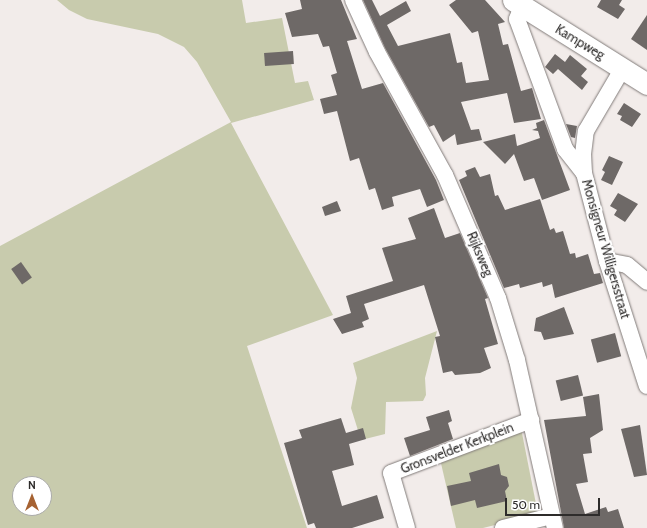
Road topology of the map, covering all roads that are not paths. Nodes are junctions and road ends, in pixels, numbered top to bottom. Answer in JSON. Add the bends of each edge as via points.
{"nodes":[{"id":1,"x":353,"y":0,"type":"edge"},
{"id":2,"x":518,"y":3,"type":"edge"},
{"id":3,"x":623,"y":68,"type":"junction"},
{"id":4,"x":647,"y":84,"type":"edge"},
{"id":5,"x":584,"y":173,"type":"junction"},
{"id":6,"x":606,"y":261,"type":"junction"},
{"id":7,"x":647,"y":282,"type":"edge"},
{"id":8,"x":647,"y":386,"type":"edge"},
{"id":9,"x":531,"y":420,"type":"junction"},
{"id":10,"x":553,"y":522,"type":"edge"},
{"id":11,"x":407,"y":528,"type":"edge"},
{"id":12,"x":503,"y":528,"type":"edge"}],
"edges":[{"from":1,"to":9,"type":"street","name":"Rijksweg","via":[[376,52],[425,136],[464,216],[505,318]]},
{"from":2,"to":3,"type":"main road","name":"Kampweg"},
{"from":2,"to":5,"type":"street","name":"Monsigneur Willigersstraat","via":[[518,22],[565,149]]},
{"from":3,"to":4,"type":"main road","name":"Kampweg"},
{"from":3,"to":5,"type":"street","via":[[586,131]]},
{"from":5,"to":6,"type":"street","name":"Monsigneur Willigersstraat"},
{"from":6,"to":7,"type":"street","via":[[627,265]]},
{"from":6,"to":8,"type":"street","name":"Monsigneur Willigersstraat"},
{"from":9,"to":10,"type":"street","name":"Rijksweg"},
{"from":9,"to":11,"type":"street","name":"Gronsvelder Kerkplein","via":[[392,473]]},
{"from":10,"to":12,"type":"street"}]}
